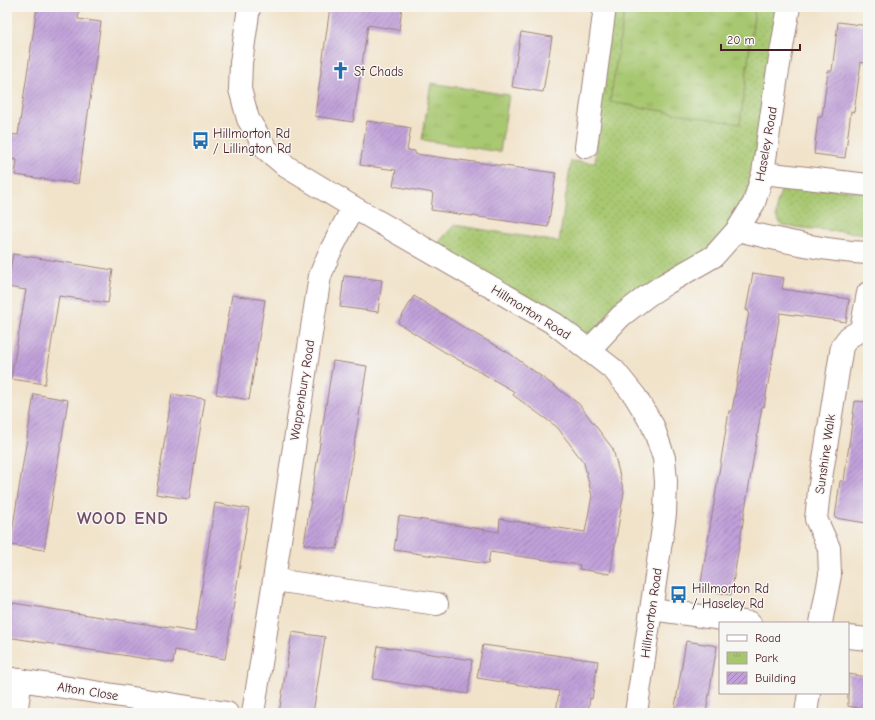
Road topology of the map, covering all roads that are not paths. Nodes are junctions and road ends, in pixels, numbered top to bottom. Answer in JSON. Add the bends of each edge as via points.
{"nodes":[{"id":1,"x":250,"y":7,"type":"edge"},
{"id":2,"x":606,"y":7,"type":"edge"},
{"id":3,"x":790,"y":7,"type":"edge"},
{"id":4,"x":586,"y":147,"type":"dead end"},
{"id":5,"x":763,"y":173,"type":"junction"},
{"id":6,"x":868,"y":185,"type":"edge"},
{"id":7,"x":353,"y":207,"type":"junction"},
{"id":8,"x":737,"y":230,"type":"junction"},
{"id":9,"x":868,"y":253,"type":"edge"},
{"id":10,"x":868,"y":293,"type":"edge"},
{"id":11,"x":589,"y":350,"type":"junction"},
{"id":12,"x":275,"y":580,"type":"junction"},
{"id":13,"x":438,"y":604,"type":"dead end"},
{"id":14,"x":652,"y":609,"type":"junction"},
{"id":15,"x":743,"y":622,"type":"edge"},
{"id":16,"x":821,"y":622,"type":"edge"},
{"id":17,"x":849,"y":637,"type":"edge"},
{"id":18,"x":868,"y":639,"type":"edge"},
{"id":19,"x":14,"y":679,"type":"edge"},
{"id":20,"x":809,"y":694,"type":"edge"},
{"id":21,"x":16,"y":713,"type":"edge"},
{"id":22,"x":227,"y":713,"type":"edge"},
{"id":23,"x":252,"y":713,"type":"edge"},
{"id":24,"x":636,"y":713,"type":"edge"},
{"id":25,"x":806,"y":713,"type":"edge"}],
"edges":[{"from":1,"to":7,"type":"street","name":"Hillmorton Road","via":[[241,63],[240,90],[248,119],[267,150],[287,167]]},
{"from":2,"to":4,"type":"street"},
{"from":3,"to":5,"type":"street","name":"Haseley Road"},
{"from":5,"to":6,"type":"street"},
{"from":5,"to":8,"type":"street","name":"Haseley Road","via":[[754,203]]},
{"from":7,"to":11,"type":"street","name":"Hillmorton Road","via":[[547,319]]},
{"from":7,"to":12,"type":"street","name":"Wappenbury Road","via":[[320,276]]},
{"from":8,"to":9,"type":"street","via":[[815,246]]},
{"from":8,"to":11,"type":"street","name":"Haseley Road","via":[[714,256],[666,283],[621,316]]},
{"from":10,"to":16,"type":"street","name":"Sunshine Walk","via":[[861,330],[849,337],[842,346],[819,491],[816,519],[829,548],[830,575]]},
{"from":11,"to":14,"type":"street","name":"Hillmorton Road","via":[[614,370],[635,396],[653,426],[664,458],[665,514]]},
{"from":12,"to":13,"type":"street"},
{"from":12,"to":23,"type":"street","name":"Wappenbury Road"},
{"from":14,"to":15,"type":"street"},
{"from":14,"to":24,"type":"street","name":"Hillmorton Road"},
{"from":17,"to":18,"type":"street"},
{"from":19,"to":21,"type":"street","name":"Alton Close"},
{"from":19,"to":22,"type":"street","name":"Alton Close"},
{"from":20,"to":25,"type":"street"}]}
